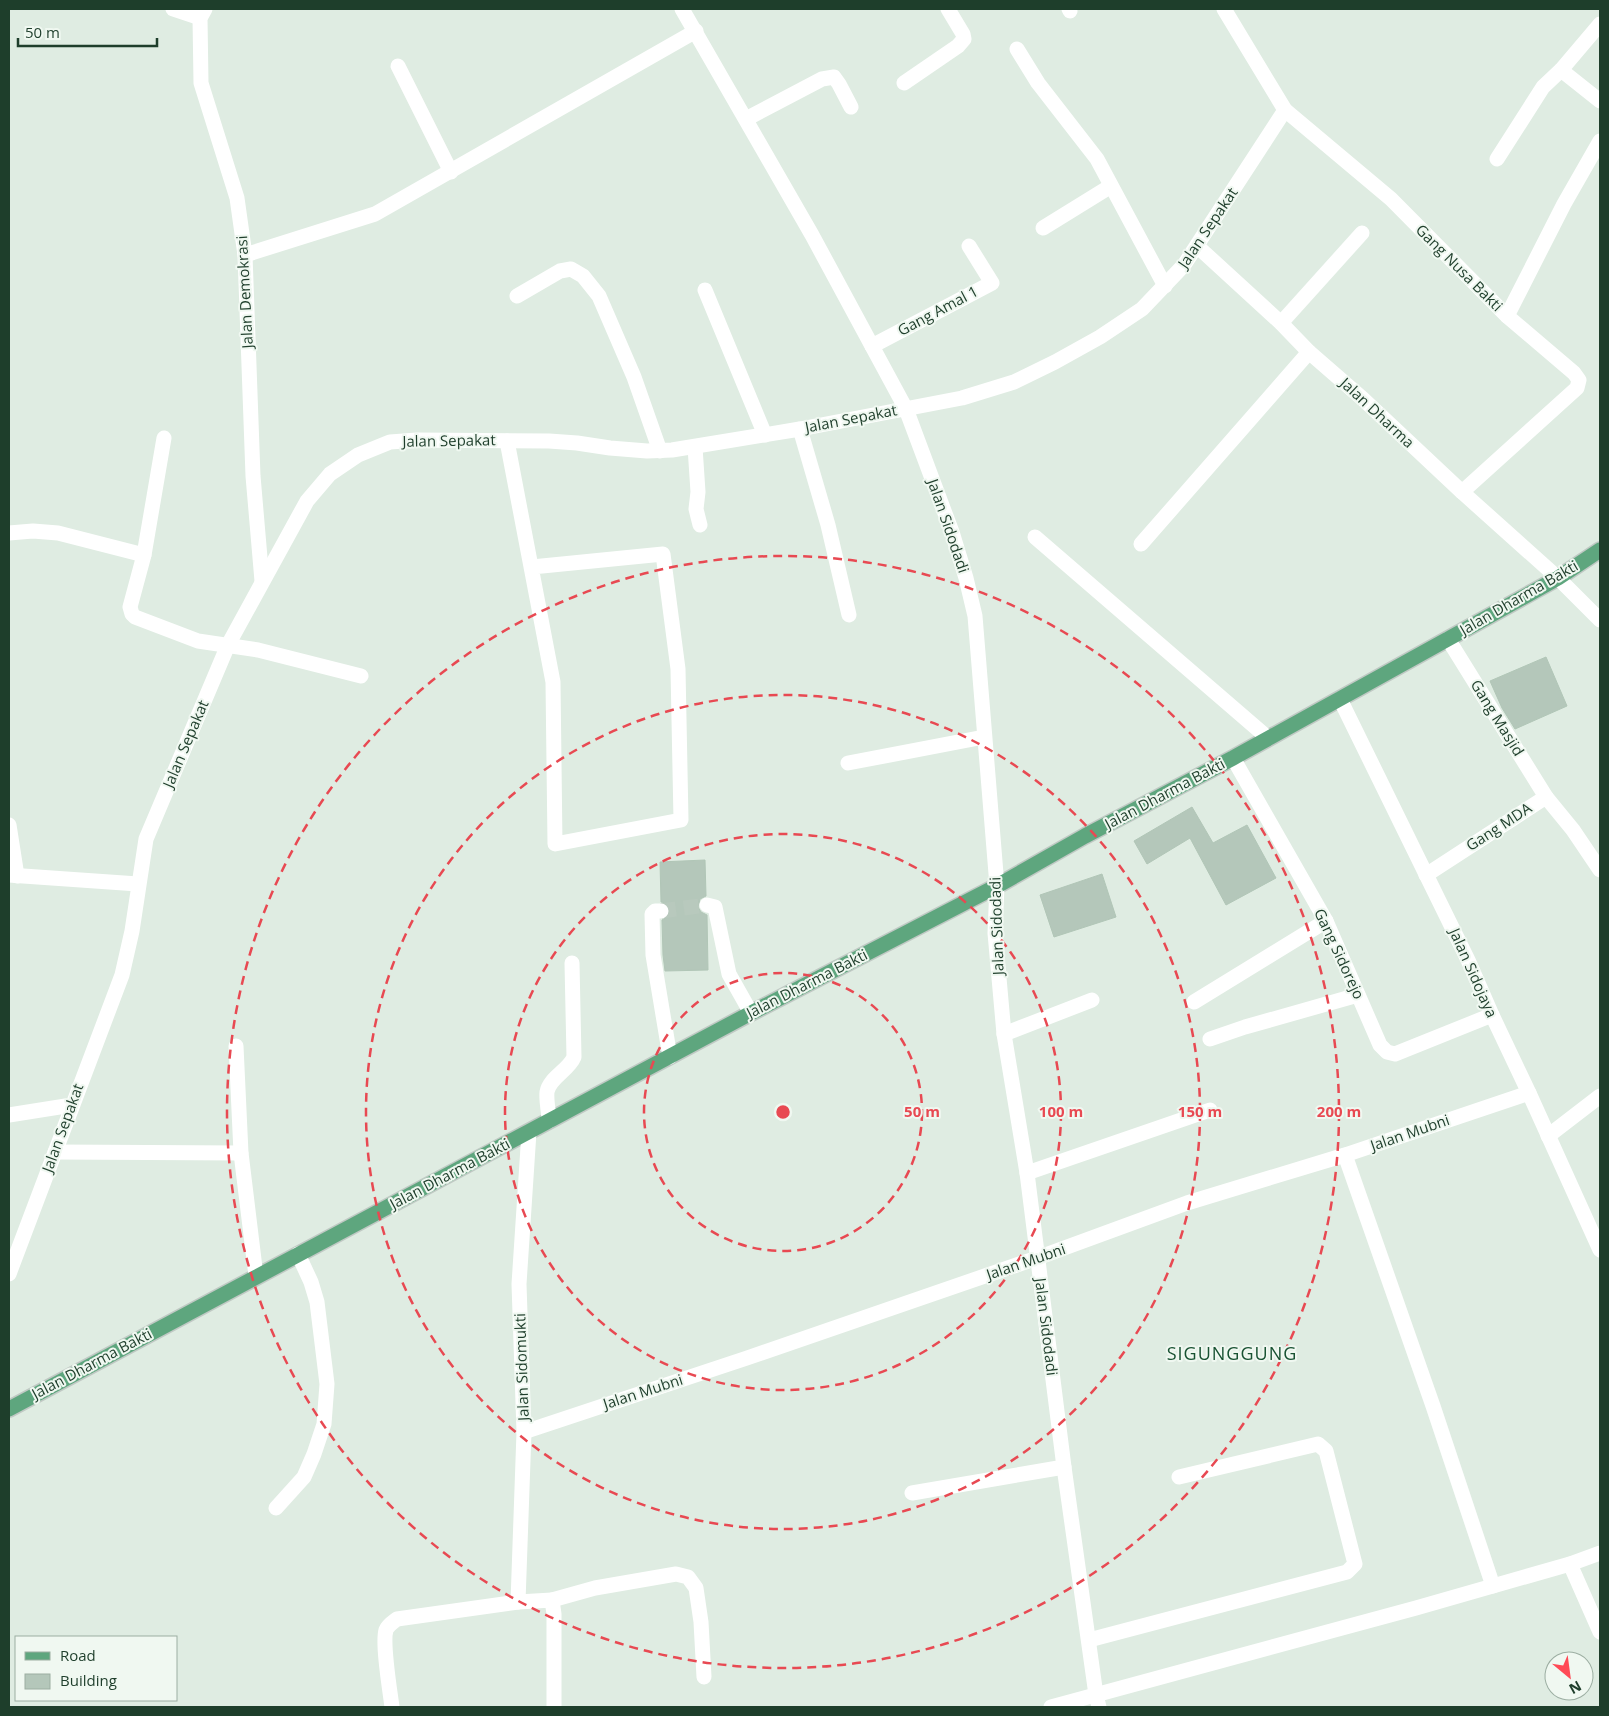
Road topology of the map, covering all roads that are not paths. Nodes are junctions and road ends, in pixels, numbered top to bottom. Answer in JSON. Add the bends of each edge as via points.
{"nodes":[{"id":1,"x":172,"y":9,"type":"edge"},
{"id":2,"x":682,"y":9,"type":"edge"},
{"id":3,"x":948,"y":9,"type":"edge"},
{"id":4,"x":1230,"y":11,"type":"edge"},
{"id":5,"x":202,"y":13,"type":"edge"},
{"id":6,"x":1600,"y":24,"type":"edge"},
{"id":7,"x":696,"y":31,"type":"junction"},
{"id":8,"x":1017,"y":49,"type":"dead end"},
{"id":9,"x":398,"y":66,"type":"dead end"},
{"id":10,"x":1561,"y":70,"type":"junction"},
{"id":11,"x":904,"y":83,"type":"dead end"},
{"id":12,"x":1600,"y":101,"type":"edge"},
{"id":13,"x":851,"y":106,"type":"dead end"},
{"id":14,"x":1285,"y":110,"type":"junction"},
{"id":15,"x":746,"y":119,"type":"junction"},
{"id":16,"x":1600,"y":141,"type":"edge"},
{"id":17,"x":1497,"y":159,"type":"dead end"},
{"id":18,"x":451,"y":172,"type":"junction"},
{"id":19,"x":1111,"y":186,"type":"junction"},
{"id":20,"x":1043,"y":228,"type":"dead end"},
{"id":21,"x":1362,"y":233,"type":"dead end"},
{"id":22,"x":969,"y":246,"type":"dead end"},
{"id":23,"x":1197,"y":246,"type":"junction"},
{"id":24,"x":245,"y":255,"type":"junction"},
{"id":25,"x":1165,"y":286,"type":"junction"},
{"id":26,"x":705,"y":290,"type":"dead end"},
{"id":27,"x":517,"y":296,"type":"dead end"},
{"id":28,"x":1507,"y":316,"type":"junction"},
{"id":29,"x":1281,"y":322,"type":"junction"},
{"id":30,"x":872,"y":346,"type":"junction"},
{"id":31,"x":1309,"y":352,"type":"junction"},
{"id":32,"x":906,"y":409,"type":"junction"},
{"id":33,"x":800,"y":429,"type":"junction"},
{"id":34,"x":765,"y":435,"type":"junction"},
{"id":35,"x":164,"y":438,"type":"dead end"},
{"id":36,"x":507,"y":441,"type":"junction"},
{"id":37,"x":695,"y":447,"type":"junction"},
{"id":38,"x":660,"y":450,"type":"junction"},
{"id":39,"x":1462,"y":492,"type":"junction"},
{"id":40,"x":700,"y":525,"type":"dead end"},
{"id":41,"x":9,"y":532,"type":"edge"},
{"id":42,"x":1035,"y":537,"type":"dead end"},
{"id":43,"x":1141,"y":544,"type":"dead end"},
{"id":44,"x":1600,"y":550,"type":"edge"},
{"id":45,"x":144,"y":555,"type":"junction"},
{"id":46,"x":532,"y":567,"type":"junction"},
{"id":47,"x":1558,"y":578,"type":"junction"},
{"id":48,"x":262,"y":581,"type":"junction"},
{"id":49,"x":848,"y":615,"type":"dead end"},
{"id":50,"x":1600,"y":620,"type":"edge"},
{"id":51,"x":1448,"y":639,"type":"junction"},
{"id":52,"x":228,"y":645,"type":"junction"},
{"id":53,"x":361,"y":676,"type":"dead end"},
{"id":54,"x":1340,"y":699,"type":"junction"},
{"id":55,"x":984,"y":737,"type":"junction"},
{"id":56,"x":1268,"y":738,"type":"junction"},
{"id":57,"x":1233,"y":758,"type":"junction"},
{"id":58,"x":848,"y":763,"type":"dead end"},
{"id":59,"x":1546,"y":796,"type":"junction"},
{"id":60,"x":9,"y":825,"type":"edge"},
{"id":61,"x":1600,"y":870,"type":"edge"},
{"id":62,"x":13,"y":875,"type":"edge"},
{"id":63,"x":1426,"y":875,"type":"junction"},
{"id":64,"x":138,"y":884,"type":"junction"},
{"id":65,"x":997,"y":886,"type":"junction"},
{"id":66,"x":706,"y":905,"type":"dead end"},
{"id":67,"x":661,"y":910,"type":"dead end"},
{"id":68,"x":1326,"y":921,"type":"junction"},
{"id":69,"x":572,"y":963,"type":"dead end"},
{"id":70,"x":1358,"y":995,"type":"junction"},
{"id":71,"x":1092,"y":1000,"type":"dead end"},
{"id":72,"x":1194,"y":1002,"type":"dead end"},
{"id":73,"x":750,"y":1013,"type":"junction"},
{"id":74,"x":1492,"y":1015,"type":"junction"},
{"id":75,"x":1004,"y":1034,"type":"junction"},
{"id":76,"x":1210,"y":1039,"type":"dead end"},
{"id":77,"x":236,"y":1046,"type":"dead end"},
{"id":78,"x":670,"y":1056,"type":"junction"},
{"id":79,"x":1529,"y":1093,"type":"junction"},
{"id":80,"x":1600,"y":1096,"type":"edge"},
{"id":81,"x":72,"y":1105,"type":"junction"},
{"id":82,"x":1210,"y":1110,"type":"dead end"},
{"id":83,"x":9,"y":1116,"type":"edge"},
{"id":84,"x":549,"y":1121,"type":"junction"},
{"id":85,"x":529,"y":1132,"type":"junction"},
{"id":86,"x":1548,"y":1136,"type":"junction"},
{"id":87,"x":55,"y":1152,"type":"junction"},
{"id":88,"x":241,"y":1153,"type":"junction"},
{"id":89,"x":1345,"y":1155,"type":"junction"},
{"id":90,"x":1027,"y":1173,"type":"junction"},
{"id":91,"x":1600,"y":1250,"type":"edge"},
{"id":92,"x":298,"y":1254,"type":"junction"},
{"id":93,"x":1038,"y":1258,"type":"junction"},
{"id":94,"x":9,"y":1274,"type":"edge"},
{"id":95,"x":256,"y":1276,"type":"junction"},
{"id":96,"x":9,"y":1408,"type":"edge"},
{"id":97,"x":524,"y":1432,"type":"junction"},
{"id":98,"x":1064,"y":1467,"type":"junction"},
{"id":99,"x":1179,"y":1478,"type":"dead end"},
{"id":100,"x":912,"y":1493,"type":"dead end"},
{"id":101,"x":276,"y":1508,"type":"dead end"},
{"id":102,"x":1600,"y":1552,"type":"edge"},
{"id":103,"x":1570,"y":1564,"type":"junction"},
{"id":104,"x":1493,"y":1586,"type":"junction"},
{"id":105,"x":552,"y":1600,"type":"junction"},
{"id":106,"x":518,"y":1602,"type":"junction"},
{"id":107,"x":1600,"y":1632,"type":"edge"},
{"id":108,"x":1089,"y":1640,"type":"junction"},
{"id":109,"x":704,"y":1677,"type":"dead end"},
{"id":110,"x":1098,"y":1701,"type":"edge"},
{"id":111,"x":392,"y":1707,"type":"edge"},
{"id":112,"x":554,"y":1707,"type":"edge"},
{"id":113,"x":1051,"y":1707,"type":"edge"}],
"edges":[{"from":1,"to":5,"type":"street"},
{"from":2,"to":7,"type":"street","name":"Jalan Sidodadi"},
{"from":3,"to":11,"type":"street","via":[[964,39]]},
{"from":4,"to":14,"type":"street","name":"Gang Nusa Bakti"},
{"from":5,"to":24,"type":"street","name":"Jalan Demokrasi","via":[[201,82],[237,198]]},
{"from":6,"to":10,"type":"street"},
{"from":7,"to":15,"type":"street","name":"Jalan Sidodadi"},
{"from":7,"to":18,"type":"street"},
{"from":8,"to":19,"type":"street","via":[[1038,83],[1097,159]]},
{"from":9,"to":18,"type":"street"},
{"from":10,"to":12,"type":"street"},
{"from":10,"to":17,"type":"street","via":[[1543,86]]},
{"from":13,"to":15,"type":"street","via":[[834,77],[822,79]]},
{"from":14,"to":23,"type":"street","name":"Jalan Sepakat"},
{"from":14,"to":28,"type":"street","name":"Gang Nusa Bakti","via":[[1391,199]]},
{"from":15,"to":30,"type":"street","name":"Jalan Sidodadi"},
{"from":16,"to":28,"type":"street","name":"Gang Nusa Bakti"},
{"from":18,"to":24,"type":"street","via":[[375,214]]},
{"from":19,"to":20,"type":"street"},
{"from":19,"to":25,"type":"street"},
{"from":21,"to":29,"type":"street"},
{"from":22,"to":30,"type":"street","name":"Gang Amal 1","via":[[992,283]]},
{"from":23,"to":25,"type":"street","name":"Jalan Sepakat"},
{"from":23,"to":29,"type":"street","name":"Jalan Dharma"},
{"from":24,"to":48,"type":"street","name":"Jalan Demokrasi","via":[[253,476]]},
{"from":25,"to":32,"type":"street","name":"Jalan Sepakat","via":[[1142,310],[1100,337],[1014,382],[962,398]]},
{"from":26,"to":34,"type":"street"},
{"from":27,"to":38,"type":"street","via":[[560,271],[571,269],[584,276],[599,296],[634,377]]},
{"from":28,"to":39,"type":"street","via":[[1574,373],[1579,380],[1577,388]]},
{"from":29,"to":31,"type":"street","name":"Jalan Dharma"},
{"from":30,"to":32,"type":"street","name":"Jalan Sidodadi"},
{"from":31,"to":39,"type":"street","name":"Jalan Dharma"},
{"from":31,"to":43,"type":"street"},
{"from":32,"to":33,"type":"street","name":"Jalan Sepakat"},
{"from":32,"to":55,"type":"street","name":"Jalan Sidodadi","via":[[966,578],[975,616]]},
{"from":33,"to":34,"type":"street","name":"Jalan Sepakat"},
{"from":33,"to":49,"type":"street","via":[[828,525]]},
{"from":34,"to":37,"type":"street","name":"Jalan Sepakat"},
{"from":35,"to":45,"type":"street"},
{"from":36,"to":38,"type":"street","name":"Jalan Sepakat","via":[[568,442],[628,450]]},
{"from":36,"to":46,"type":"street"},
{"from":36,"to":48,"type":"street","name":"Jalan Sepakat","via":[[390,442],[358,455],[330,474],[307,501]]},
{"from":37,"to":38,"type":"street","name":"Jalan Sepakat"},
{"from":37,"to":40,"type":"street","via":[[696,509]]},
{"from":39,"to":47,"type":"street","name":"Jalan Dharma"},
{"from":41,"to":45,"type":"street","via":[[58,533]]},
{"from":42,"to":56,"type":"street"},
{"from":44,"to":47,"type":"main road","name":"Jalan Dharma Bakti"},
{"from":45,"to":52,"type":"street","via":[[130,607],[132,614],[198,641]]},
{"from":46,"to":46,"type":"street","via":[[662,554],[678,669],[681,820],[555,844],[553,682]]},
{"from":47,"to":50,"type":"street","name":"Jalan Dharma"},
{"from":47,"to":51,"type":"main road","name":"Jalan Dharma Bakti"},
{"from":48,"to":52,"type":"street","name":"Jalan Sepakat"},
{"from":51,"to":54,"type":"main road","name":"Jalan Dharma Bakti"},
{"from":51,"to":59,"type":"street","name":"Gang Masjid"},
{"from":52,"to":53,"type":"street"},
{"from":52,"to":64,"type":"street","name":"Jalan Sepakat","via":[[146,839]]},
{"from":54,"to":56,"type":"main road","name":"Jalan Dharma Bakti"},
{"from":54,"to":63,"type":"street","name":"Jalan Sidojaya"},
{"from":55,"to":58,"type":"street"},
{"from":55,"to":65,"type":"street","name":"Jalan Sidodadi"},
{"from":56,"to":57,"type":"main road","name":"Jalan Dharma Bakti"},
{"from":57,"to":65,"type":"main road","name":"Jalan Dharma Bakti"},
{"from":57,"to":68,"type":"street","name":"Gang Sidorejo"},
{"from":59,"to":61,"type":"street","name":"Gang MDA"},
{"from":59,"to":63,"type":"street","name":"Gang MDA"},
{"from":60,"to":62,"type":"street"},
{"from":62,"to":64,"type":"street"},
{"from":63,"to":74,"type":"street","name":"Jalan Sidojaya"},
{"from":64,"to":81,"type":"street","name":"Jalan Sepakat","via":[[122,975]]},
{"from":65,"to":73,"type":"main road","name":"Jalan Dharma Bakti"},
{"from":65,"to":75,"type":"street","name":"Jalan Sidodadi","via":[[995,933]]},
{"from":66,"to":73,"type":"street","via":[[715,907],[729,974]]},
{"from":67,"to":78,"type":"street","via":[[652,914],[653,955]]},
{"from":68,"to":70,"type":"street","name":"Gang Sidorejo"},
{"from":68,"to":72,"type":"street"},
{"from":69,"to":84,"type":"street","via":[[574,1057],[547,1091]]},
{"from":70,"to":74,"type":"street","name":"Gang Sidorejo","via":[[1380,1045],[1395,1054]]},
{"from":70,"to":76,"type":"street"},
{"from":71,"to":75,"type":"street"},
{"from":73,"to":78,"type":"main road","name":"Jalan Dharma Bakti"},
{"from":74,"to":79,"type":"street","name":"Jalan Sidojaya"},
{"from":75,"to":90,"type":"street","name":"Jalan Sidodadi"},
{"from":77,"to":88,"type":"street"},
{"from":78,"to":84,"type":"main road","name":"Jalan Dharma Bakti"},
{"from":79,"to":86,"type":"street","name":"Jalan Sidojaya"},
{"from":79,"to":89,"type":"street","name":"Jalan Mubni"},
{"from":80,"to":86,"type":"street"},
{"from":81,"to":83,"type":"street"},
{"from":81,"to":87,"type":"street","name":"Jalan Sepakat"},
{"from":82,"to":90,"type":"street"},
{"from":84,"to":85,"type":"main road","name":"Jalan Dharma Bakti"},
{"from":85,"to":92,"type":"main road","name":"Jalan Dharma Bakti"},
{"from":85,"to":97,"type":"street","name":"Jalan Sidomukti","via":[[519,1284]]},
{"from":86,"to":91,"type":"street","name":"Jalan Sidojaya"},
{"from":87,"to":88,"type":"street"},
{"from":87,"to":94,"type":"street","name":"Jalan Sepakat"},
{"from":88,"to":95,"type":"street"},
{"from":89,"to":93,"type":"street","name":"Jalan Mubni","via":[[1187,1203]]},
{"from":89,"to":104,"type":"street"},
{"from":90,"to":93,"type":"street","name":"Jalan Sidodadi"},
{"from":92,"to":95,"type":"main road","name":"Jalan Dharma Bakti"},
{"from":92,"to":101,"type":"street","via":[[317,1302],[328,1384],[324,1424],[314,1454],[304,1477]]},
{"from":93,"to":97,"type":"street","name":"Jalan Mubni"},
{"from":93,"to":98,"type":"street","name":"Jalan Sidodadi"},
{"from":95,"to":96,"type":"main road","name":"Jalan Dharma Bakti"},
{"from":97,"to":106,"type":"street","name":"Jalan Sidomukti"},
{"from":98,"to":100,"type":"street"},
{"from":98,"to":108,"type":"street","name":"Jalan Sidodadi"},
{"from":99,"to":108,"type":"street","via":[[1318,1444],[1326,1451],[1354,1564],[1347,1572]]},
{"from":102,"to":103,"type":"street"},
{"from":103,"to":104,"type":"street"},
{"from":103,"to":107,"type":"street"},
{"from":104,"to":110,"type":"street"},
{"from":105,"to":106,"type":"street"},
{"from":105,"to":109,"type":"street","via":[[595,1588],[658,1577],[676,1574],[688,1577],[696,1588]]},
{"from":105,"to":112,"type":"street"},
{"from":106,"to":111,"type":"street","via":[[398,1619],[391,1624],[386,1629],[385,1645]]},
{"from":108,"to":110,"type":"street","name":"Jalan Sidodadi"},
{"from":110,"to":113,"type":"street"}]}
